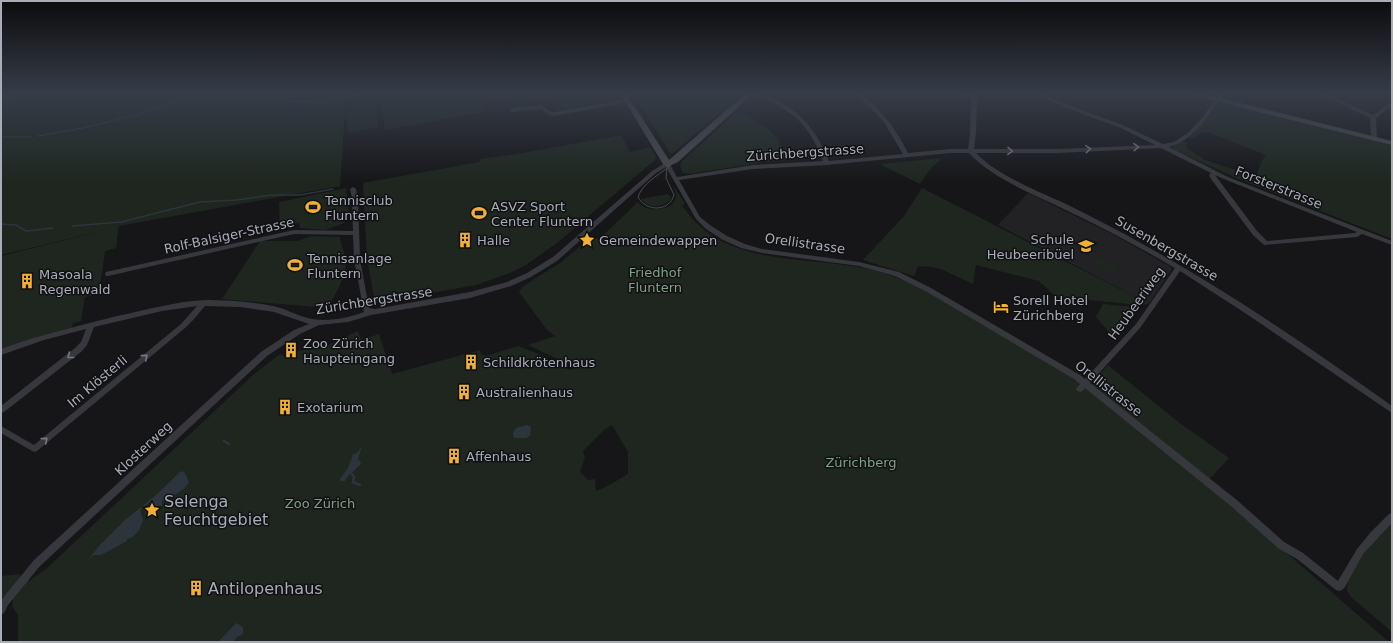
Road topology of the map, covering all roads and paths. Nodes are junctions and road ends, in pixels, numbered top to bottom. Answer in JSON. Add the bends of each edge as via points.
{"nodes":[{"id":1,"x":642,"y":123,"type":"edge"},
{"id":2,"x":717,"y":123,"type":"edge"},
{"id":3,"x":806,"y":123,"type":"edge"},
{"id":4,"x":888,"y":123,"type":"edge"},
{"id":5,"x":974,"y":123,"type":"edge"},
{"id":6,"x":1112,"y":123,"type":"edge"},
{"id":7,"x":1198,"y":123,"type":"edge"},
{"id":8,"x":1314,"y":123,"type":"edge"},
{"id":9,"x":1373,"y":123,"type":"edge"},
{"id":10,"x":1374,"y":138,"type":"junction"},
{"id":11,"x":1392,"y":142,"type":"edge"},
{"id":12,"x":1161,"y":146,"type":"junction"},
{"id":13,"x":971,"y":150,"type":"junction"},
{"id":14,"x":906,"y":155,"type":"junction"},
{"id":15,"x":827,"y":163,"type":"junction"},
{"id":16,"x":667,"y":164,"type":"junction"},
{"id":17,"x":1214,"y":172,"type":"junction"},
{"id":18,"x":676,"y":179,"type":"junction"},
{"id":19,"x":353,"y":189,"type":"dead end"},
{"id":20,"x":1361,"y":232,"type":"junction"},
{"id":21,"x":356,"y":233,"type":"junction"},
{"id":22,"x":1392,"y":243,"type":"edge"},
{"id":23,"x":1179,"y":267,"type":"junction"},
{"id":24,"x":108,"y":274,"type":"dead end"},
{"id":25,"x":202,"y":304,"type":"junction"},
{"id":26,"x":370,"y":312,"type":"junction"},
{"id":27,"x":318,"y":323,"type":"junction"},
{"id":28,"x":91,"y":325,"type":"junction"},
{"id":29,"x":1,"y":352,"type":"edge"},
{"id":30,"x":1083,"y":386,"type":"junction"},
{"id":31,"x":1,"y":410,"type":"edge"},
{"id":32,"x":1392,"y":410,"type":"edge"},
{"id":33,"x":1,"y":429,"type":"edge"},
{"id":34,"x":1392,"y":517,"type":"edge"},
{"id":35,"x":1,"y":610,"type":"edge"}],
"edges":[{"from":1,"to":16,"type":"street"},
{"from":2,"to":16,"type":"street"},
{"from":3,"to":15,"type":"street","via":[[816,136]]},
{"from":4,"to":14,"type":"street"},
{"from":5,"to":13,"type":"street"},
{"from":6,"to":12,"type":"street","name":"Forsterstrasse"},
{"from":7,"to":12,"type":"street","name":"Zürichbergstrasse","via":[[1177,142]]},
{"from":8,"to":10,"type":"street"},
{"from":9,"to":10,"type":"street"},
{"from":10,"to":11,"type":"street"},
{"from":13,"to":12,"type":"street","name":"Zürichbergstrasse","one_way":true,"via":[[1058,152]]},
{"from":12,"to":17,"type":"street","name":"Forsterstrasse"},
{"from":13,"to":14,"type":"street","name":"Zürichbergstrasse"},
{"from":13,"to":23,"type":"street","name":"Susenbergstrasse","via":[[984,162],[1026,188]]},
{"from":14,"to":15,"type":"street","name":"Zürichbergstrasse"},
{"from":15,"to":18,"type":"street","name":"Zürichbergstrasse","via":[[753,167]]},
{"from":16,"to":18,"type":"street","name":"Orellistrasse"},
{"from":16,"to":26,"type":"street","name":"Zürichbergstrasse","via":[[654,172],[555,259],[529,275],[509,284],[470,295]]},
{"from":17,"to":20,"type":"street","name":"Forsterstrasse"},
{"from":17,"to":20,"type":"street","via":[[1213,178],[1255,233],[1266,243],[1357,235]]},
{"from":18,"to":30,"type":"street","name":"Orellistrasse","via":[[698,218],[708,228],[725,238],[762,251],[859,264],[880,268],[900,276],[929,290]]},
{"from":19,"to":21,"type":"street"},
{"from":20,"to":22,"type":"street","name":"Forsterstrasse"},
{"from":21,"to":24,"type":"street","name":"Rolf-Balsiger-Strasse","via":[[294,232]]},
{"from":21,"to":26,"type":"street","via":[[357,259],[365,306]]},
{"from":23,"to":30,"type":"street","name":"Heubeeriweg","via":[[1138,326]]},
{"from":23,"to":32,"type":"street","name":"Susenbergstrasse","via":[[1314,355]]},
{"from":25,"to":27,"type":"street","name":"Zürichbergstrasse","via":[[272,309]]},
{"from":25,"to":28,"type":"street","name":"Zürichbergstrasse","via":[[152,311]]},
{"from":33,"to":25,"type":"street","name":"Im Klösterli","one_way":true,"via":[[34,449],[183,326]]},
{"from":26,"to":27,"type":"street","name":"Zürichbergstrasse"},
{"from":27,"to":35,"type":"street","name":"Klosterweg","via":[[297,332],[264,354],[26,575],[7,598]]},
{"from":28,"to":29,"type":"street","name":"Zürichbergstrasse","via":[[54,334]]},
{"from":28,"to":31,"type":"street","one_way":true,"via":[[84,343],[78,350]]},
{"from":30,"to":34,"type":"street","name":"Orellistrasse","via":[[1234,504],[1281,545],[1300,556],[1339,588],[1368,541]]}]}
